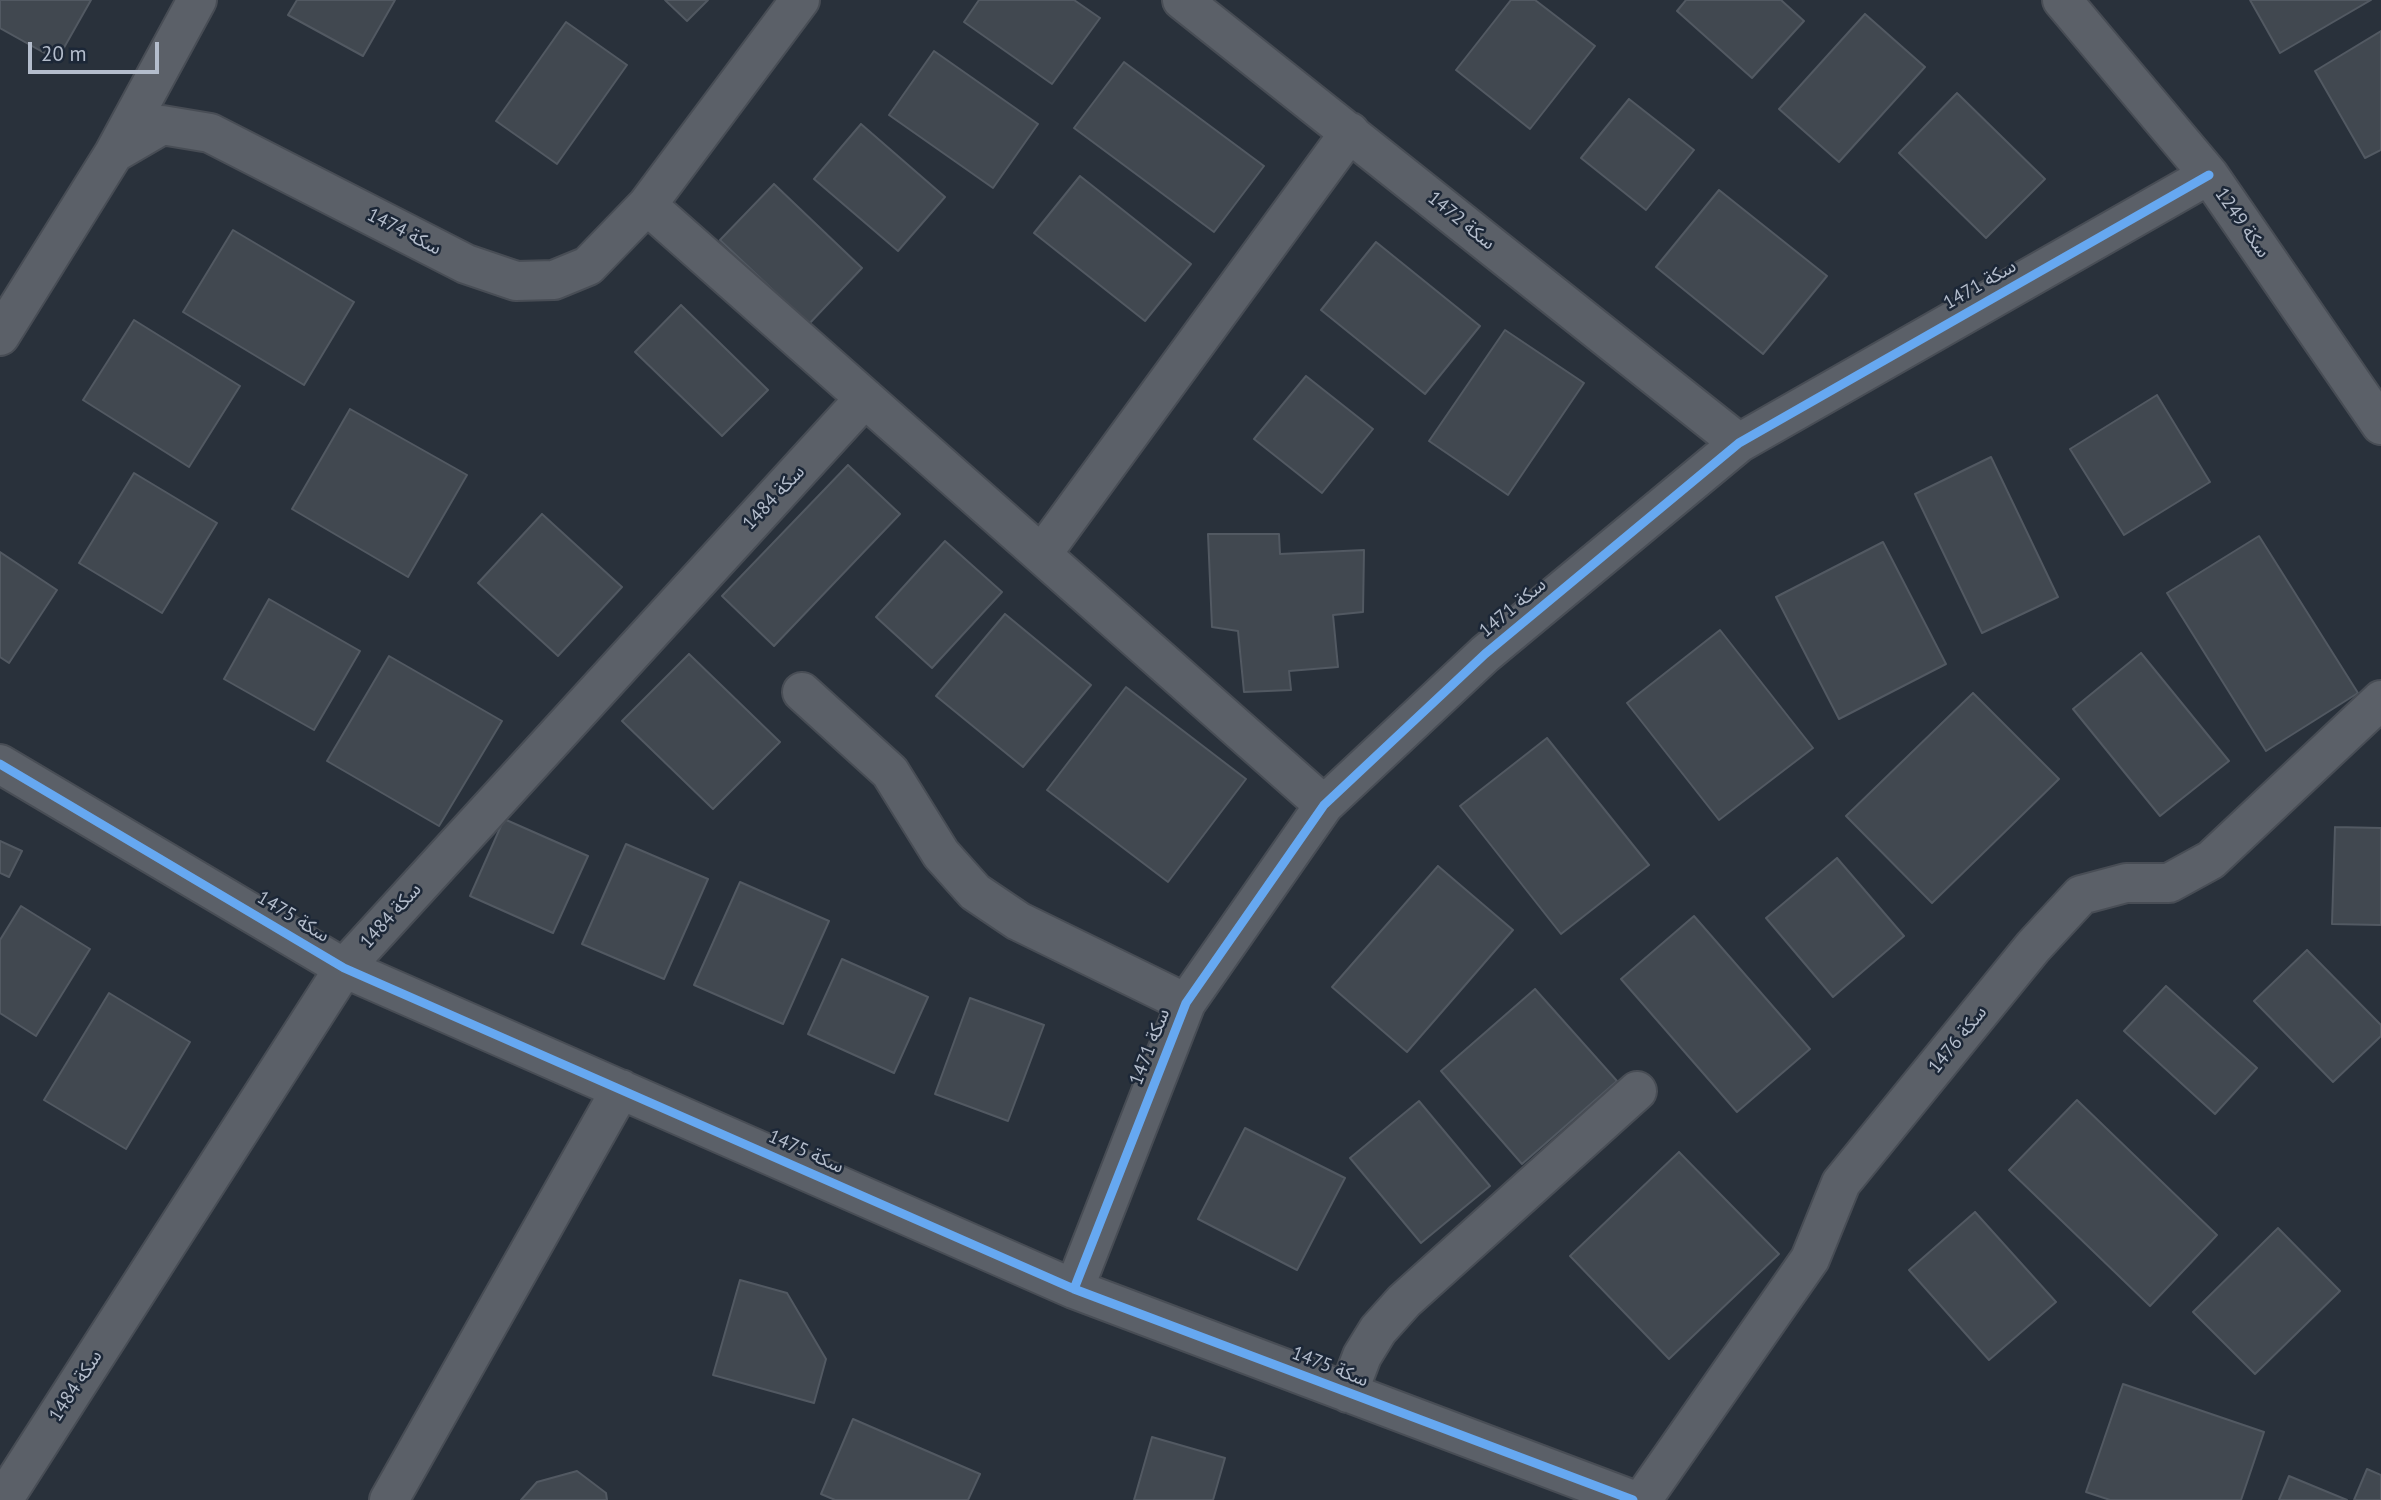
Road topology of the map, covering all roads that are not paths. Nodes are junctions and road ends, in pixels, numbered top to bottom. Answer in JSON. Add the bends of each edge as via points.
{"nodes":[{"id":1,"x":197,"y":0,"type":"edge"},
{"id":2,"x":800,"y":0,"type":"edge"},
{"id":3,"x":1182,"y":0,"type":"edge"},
{"id":4,"x":2062,"y":0,"type":"edge"},
{"id":5,"x":1350,"y":132,"type":"junction"},
{"id":6,"x":114,"y":153,"type":"junction"},
{"id":7,"x":2209,"y":175,"type":"junction"},
{"id":8,"x":647,"y":205,"type":"junction"},
{"id":9,"x":0,"y":336,"type":"edge"},
{"id":10,"x":865,"y":398,"type":"junction"},
{"id":11,"x":2381,"y":425,"type":"edge"},
{"id":12,"x":1739,"y":443,"type":"junction"},
{"id":13,"x":1042,"y":554,"type":"junction"},
{"id":14,"x":802,"y":692,"type":"dead end"},
{"id":15,"x":2381,"y":699,"type":"edge"},
{"id":16,"x":0,"y":764,"type":"edge"},
{"id":17,"x":1324,"y":805,"type":"junction"},
{"id":18,"x":344,"y":968,"type":"junction"},
{"id":19,"x":1186,"y":1003,"type":"junction"},
{"id":20,"x":621,"y":1089,"type":"junction"},
{"id":21,"x":1637,"y":1091,"type":"dead end"},
{"id":22,"x":1074,"y":1289,"type":"junction"},
{"id":23,"x":1348,"y":1393,"type":"junction"},
{"id":24,"x":1576,"y":1490,"type":"edge"},
{"id":25,"x":3,"y":1500,"type":"edge"},
{"id":26,"x":389,"y":1500,"type":"edge"},
{"id":27,"x":1633,"y":1500,"type":"edge"},
{"id":28,"x":1642,"y":1500,"type":"edge"}],
"edges":[{"from":1,"to":6,"type":"street"},
{"from":2,"to":8,"type":"street","name":"سكة 1474"},
{"from":3,"to":5,"type":"street","name":"سكة 1472"},
{"from":4,"to":7,"type":"street","name":"سكة 1249"},
{"from":5,"to":12,"type":"street","name":"سكة 1472"},
{"from":5,"to":13,"type":"street"},
{"from":6,"to":8,"type":"street","name":"سكة 1474","via":[[162,125],[209,133],[466,264],[516,282],[554,280],[588,266]]},
{"from":6,"to":9,"type":"street","name":"سكة 1474"},
{"from":7,"to":11,"type":"street","name":"سكة 1249"},
{"from":7,"to":12,"type":"street","name":"سكة 1471"},
{"from":8,"to":10,"type":"street"},
{"from":10,"to":13,"type":"street"},
{"from":10,"to":18,"type":"street","name":"سكة 1484"},
{"from":12,"to":17,"type":"street","name":"سكة 1471","via":[[1485,654]]},
{"from":13,"to":17,"type":"street"},
{"from":14,"to":19,"type":"street","via":[[890,772],[941,854],[975,892],[1018,921]]},
{"from":15,"to":28,"type":"street","name":"سكة 1476","via":[[2211,860],[2169,883],[2126,883],[2081,895],[2033,947],[1841,1183],[1810,1259]]},
{"from":16,"to":18,"type":"street","name":"سكة 1475"},
{"from":17,"to":19,"type":"street","name":"سكة 1471"},
{"from":18,"to":20,"type":"street","name":"سكة 1475"},
{"from":18,"to":25,"type":"street","name":"سكة 1484"},
{"from":19,"to":22,"type":"street","name":"سكة 1471"},
{"from":20,"to":22,"type":"street","name":"سكة 1475"},
{"from":20,"to":26,"type":"street"},
{"from":21,"to":23,"type":"street","via":[[1404,1301],[1362,1356]]},
{"from":22,"to":23,"type":"street","name":"سكة 1475"},
{"from":23,"to":24,"type":"street","name":"سكة 1475"},
{"from":24,"to":27,"type":"street","name":"سكة 1475"}]}
